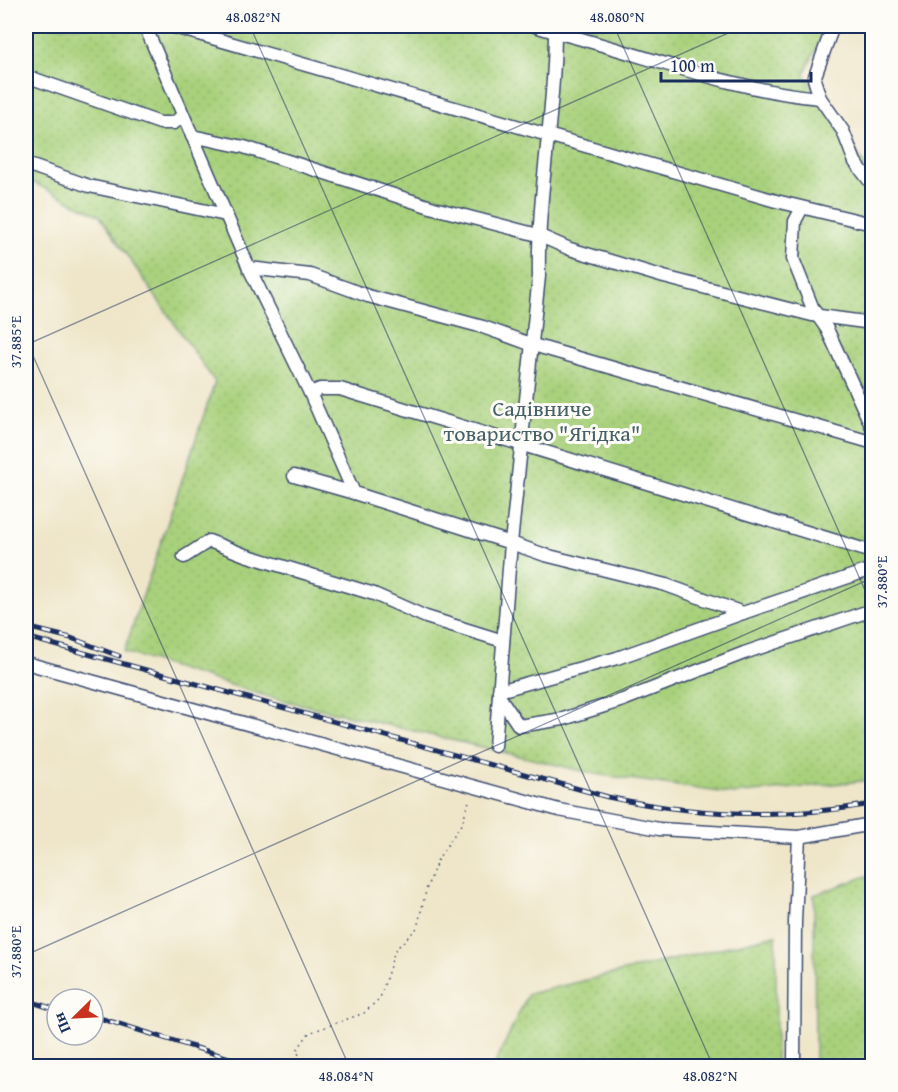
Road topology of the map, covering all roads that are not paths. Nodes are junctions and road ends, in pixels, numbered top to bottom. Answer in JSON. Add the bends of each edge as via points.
{"nodes":[{"id":1,"x":145,"y":26,"type":"edge"},
{"id":2,"x":171,"y":26,"type":"edge"},
{"id":3,"x":534,"y":26,"type":"edge"},
{"id":4,"x":833,"y":26,"type":"edge"},
{"id":5,"x":556,"y":29,"type":"edge"},
{"id":6,"x":26,"y":76,"type":"edge"},
{"id":7,"x":820,"y":98,"type":"junction"},
{"id":8,"x":183,"y":115,"type":"junction"},
{"id":9,"x":548,"y":135,"type":"junction"},
{"id":10,"x":192,"y":136,"type":"junction"},
{"id":11,"x":26,"y":164,"type":"edge"},
{"id":12,"x":873,"y":184,"type":"edge"},
{"id":13,"x":802,"y":208,"type":"junction"},
{"id":14,"x":226,"y":215,"type":"junction"},
{"id":15,"x":873,"y":224,"type":"edge"},
{"id":16,"x":538,"y":235,"type":"junction"},
{"id":17,"x":249,"y":268,"type":"junction"},
{"id":18,"x":873,"y":322,"type":"edge"},
{"id":19,"x":533,"y":345,"type":"junction"},
{"id":20,"x":310,"y":393,"type":"junction"},
{"id":21,"x":873,"y":427,"type":"edge"},
{"id":22,"x":873,"y":436,"type":"edge"},
{"id":23,"x":521,"y":446,"type":"junction"},
{"id":24,"x":294,"y":476,"type":"dead end"},
{"id":25,"x":354,"y":493,"type":"junction"},
{"id":26,"x":511,"y":543,"type":"junction"},
{"id":27,"x":873,"y":552,"type":"edge"},
{"id":28,"x":184,"y":557,"type":"dead end"},
{"id":29,"x":873,"y":569,"type":"edge"},
{"id":30,"x":873,"y":610,"type":"edge"},
{"id":31,"x":742,"y":613,"type":"junction"},
{"id":32,"x":503,"y":641,"type":"junction"},
{"id":33,"x":26,"y":663,"type":"edge"},
{"id":34,"x":499,"y":694,"type":"junction"},
{"id":35,"x":495,"y":746,"type":"dead end"},
{"id":36,"x":873,"y":824,"type":"edge"},
{"id":37,"x":799,"y":837,"type":"junction"},
{"id":38,"x":794,"y":1066,"type":"edge"}],
"edges":[{"from":1,"to":8,"type":"street"},
{"from":2,"to":9,"type":"street"},
{"from":3,"to":5,"type":"street"},
{"from":4,"to":7,"type":"street","via":[[814,79]]},
{"from":5,"to":7,"type":"street","via":[[723,80]]},
{"from":5,"to":9,"type":"street"},
{"from":6,"to":8,"type":"street","via":[[160,123],[174,123]]},
{"from":7,"to":12,"type":"street","via":[[843,131],[855,162]]},
{"from":8,"to":10,"type":"street"},
{"from":9,"to":13,"type":"street"},
{"from":9,"to":16,"type":"street"},
{"from":10,"to":14,"type":"street"},
{"from":10,"to":16,"type":"street","via":[[244,147],[444,211]]},
{"from":11,"to":14,"type":"street","via":[[89,186]]},
{"from":13,"to":15,"type":"street"},
{"from":13,"to":21,"type":"street","via":[[795,221],[793,259],[813,309],[827,329]]},
{"from":14,"to":17,"type":"street"},
{"from":16,"to":18,"type":"street","via":[[570,249],[675,280],[812,315]]},
{"from":16,"to":19,"type":"street","via":[[540,276]]},
{"from":17,"to":19,"type":"street","via":[[310,275]]},
{"from":17,"to":20,"type":"street"},
{"from":19,"to":22,"type":"street","via":[[867,441]]},
{"from":19,"to":23,"type":"street"},
{"from":20,"to":23,"type":"street","via":[[340,389]]},
{"from":20,"to":25,"type":"street"},
{"from":23,"to":26,"type":"street"},
{"from":23,"to":27,"type":"street"},
{"from":24,"to":25,"type":"street"},
{"from":25,"to":26,"type":"street"},
{"from":26,"to":31,"type":"street","via":[[666,585]]},
{"from":26,"to":32,"type":"street"},
{"from":28,"to":32,"type":"street","via":[[209,541]]},
{"from":29,"to":31,"type":"street"},
{"from":30,"to":34,"type":"street","via":[[744,652],[623,700],[563,719],[519,726]]},
{"from":31,"to":34,"type":"street","via":[[617,658]]},
{"from":32,"to":34,"type":"street"},
{"from":33,"to":37,"type":"street","via":[[559,810],[659,829]]},
{"from":34,"to":35,"type":"street"},
{"from":36,"to":37,"type":"street"},
{"from":37,"to":38,"type":"street"}]}
